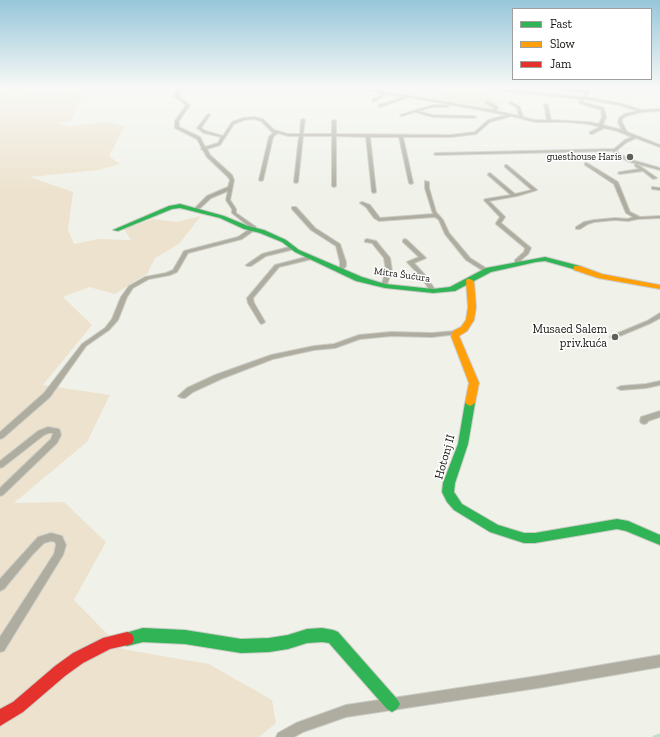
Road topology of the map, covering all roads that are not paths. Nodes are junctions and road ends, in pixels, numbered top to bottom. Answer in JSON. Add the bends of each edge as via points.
{"nodes":[{"id":1,"x":177,"y":122,"type":"edge"},
{"id":2,"x":203,"y":122,"type":"edge"},
{"id":3,"x":234,"y":122,"type":"edge"},
{"id":4,"x":264,"y":122,"type":"edge"},
{"id":5,"x":303,"y":122,"type":"edge"},
{"id":6,"x":334,"y":122,"type":"edge"},
{"id":7,"x":487,"y":122,"type":"edge"},
{"id":8,"x":578,"y":122,"type":"edge"},
{"id":9,"x":586,"y":122,"type":"edge"},
{"id":10,"x":603,"y":122,"type":"edge"},
{"id":11,"x":620,"y":122,"type":"edge"},
{"id":12,"x":603,"y":126,"type":"junction"},
{"id":13,"x":570,"y":128,"type":"dead end"},
{"id":14,"x":625,"y":132,"type":"junction"},
{"id":15,"x":276,"y":133,"type":"junction"},
{"id":16,"x":591,"y":133,"type":"dead end"},
{"id":17,"x":301,"y":136,"type":"junction"},
{"id":18,"x":333,"y":136,"type":"junction"},
{"id":19,"x":368,"y":136,"type":"junction"},
{"id":20,"x":401,"y":136,"type":"junction"},
{"id":21,"x":224,"y":137,"type":"junction"},
{"id":22,"x":635,"y":137,"type":"junction"},
{"id":23,"x":660,"y":146,"type":"edge"},
{"id":24,"x":203,"y":149,"type":"junction"},
{"id":25,"x":615,"y":150,"type":"junction"},
{"id":26,"x":436,"y":154,"type":"dead end"},
{"id":27,"x":631,"y":161,"type":"junction"},
{"id":28,"x":586,"y":164,"type":"dead end"},
{"id":29,"x":506,"y":166,"type":"dead end"},
{"id":30,"x":660,"y":169,"type":"edge"},
{"id":31,"x":644,"y":170,"type":"junction"},
{"id":32,"x":620,"y":173,"type":"dead end"},
{"id":33,"x":490,"y":174,"type":"dead end"},
{"id":34,"x":655,"y":178,"type":"dead end"},
{"id":35,"x":261,"y":180,"type":"dead end"},
{"id":36,"x":296,"y":182,"type":"dead end"},
{"id":37,"x":427,"y":182,"type":"dead end"},
{"id":38,"x":411,"y":183,"type":"dead end"},
{"id":39,"x":334,"y":186,"type":"dead end"},
{"id":40,"x":230,"y":188,"type":"junction"},
{"id":41,"x":654,"y":188,"type":"dead end"},
{"id":42,"x":660,"y":190,"type":"edge"},
{"id":43,"x":374,"y":192,"type":"dead end"},
{"id":44,"x":514,"y":195,"type":"junction"},
{"id":45,"x":362,"y":203,"type":"dead end"},
{"id":46,"x":294,"y":208,"type":"dead end"},
{"id":47,"x":196,"y":209,"type":"junction"},
{"id":48,"x":436,"y":215,"type":"junction"},
{"id":49,"x":639,"y":218,"type":"junction"},
{"id":50,"x":660,"y":218,"type":"edge"},
{"id":51,"x":254,"y":228,"type":"junction"},
{"id":52,"x":578,"y":228,"type":"dead end"},
{"id":53,"x":116,"y":230,"type":"dead end"},
{"id":54,"x":366,"y":241,"type":"dead end"},
{"id":55,"x":405,"y":241,"type":"dead end"},
{"id":56,"x":293,"y":248,"type":"junction"},
{"id":57,"x":310,"y":258,"type":"junction"},
{"id":58,"x":518,"y":264,"type":"junction"},
{"id":59,"x":249,"y":265,"type":"dead end"},
{"id":60,"x":339,"y":271,"type":"junction"},
{"id":61,"x":487,"y":271,"type":"junction"},
{"id":62,"x":470,"y":280,"type":"junction"},
{"id":63,"x":384,"y":286,"type":"junction"},
{"id":64,"x":660,"y":286,"type":"edge"},
{"id":65,"x":433,"y":290,"type":"junction"},
{"id":66,"x":660,"y":315,"type":"edge"},
{"id":67,"x":262,"y":322,"type":"dead end"},
{"id":68,"x":456,"y":334,"type":"junction"},
{"id":69,"x":613,"y":337,"type":"dead end"},
{"id":70,"x":660,"y":383,"type":"edge"},
{"id":71,"x":621,"y":388,"type":"dead end"},
{"id":72,"x":182,"y":396,"type":"dead end"},
{"id":73,"x":660,"y":414,"type":"edge"},
{"id":74,"x":644,"y":421,"type":"dead end"},
{"id":75,"x":0,"y":436,"type":"edge"},
{"id":76,"x":0,"y":465,"type":"edge"},
{"id":77,"x":0,"y":492,"type":"edge"},
{"id":78,"x":660,"y":540,"type":"edge"},
{"id":79,"x":0,"y":586,"type":"edge"},
{"id":80,"x":0,"y":647,"type":"edge"},
{"id":81,"x":660,"y":662,"type":"edge"},
{"id":82,"x":392,"y":704,"type":"junction"},
{"id":83,"x":0,"y":718,"type":"edge"},
{"id":84,"x":282,"y":737,"type":"edge"}],
"edges":[{"from":1,"to":24,"type":"street","via":[[179,130],[198,138]]},
{"from":2,"to":21,"type":"street","via":[[199,128]]},
{"from":3,"to":21,"type":"street"},
{"from":4,"to":15,"type":"street"},
{"from":5,"to":17,"type":"street"},
{"from":6,"to":18,"type":"street"},
{"from":7,"to":20,"type":"street","via":[[479,132],[472,134]]},
{"from":8,"to":13,"type":"street"},
{"from":9,"to":12,"type":"street"},
{"from":10,"to":12,"type":"street"},
{"from":11,"to":14,"type":"street"},
{"from":12,"to":14,"type":"street"},
{"from":12,"to":16,"type":"street"},
{"from":14,"to":22,"type":"street"},
{"from":15,"to":17,"type":"street"},
{"from":15,"to":35,"type":"street","via":[[271,137]]},
{"from":17,"to":18,"type":"street"},
{"from":17,"to":36,"type":"street"},
{"from":18,"to":19,"type":"street"},
{"from":18,"to":39,"type":"street"},
{"from":19,"to":20,"type":"street"},
{"from":19,"to":43,"type":"street"},
{"from":20,"to":38,"type":"street"},
{"from":21,"to":24,"type":"street","via":[[219,144]]},
{"from":22,"to":23,"type":"street"},
{"from":22,"to":25,"type":"street"},
{"from":24,"to":40,"type":"street","via":[[211,160],[230,176]]},
{"from":25,"to":26,"type":"street"},
{"from":25,"to":27,"type":"street","via":[[616,154]]},
{"from":27,"to":30,"type":"street"},
{"from":27,"to":31,"type":"street"},
{"from":28,"to":49,"type":"street","via":[[616,183],[628,213]]},
{"from":29,"to":44,"type":"street","via":[[535,190]]},
{"from":31,"to":32,"type":"street"},
{"from":31,"to":34,"type":"street"},
{"from":33,"to":44,"type":"street"},
{"from":37,"to":48,"type":"street"},
{"from":40,"to":47,"type":"street","via":[[209,197]]},
{"from":40,"to":51,"type":"street","via":[[228,200],[234,213]]},
{"from":41,"to":42,"type":"street"},
{"from":44,"to":58,"type":"street","via":[[486,200],[503,218],[498,223],[528,248],[518,260]]},
{"from":45,"to":48,"type":"street","via":[[368,206],[379,220]]},
{"from":46,"to":60,"type":"street","via":[[313,229],[338,245],[343,262]]},
{"from":47,"to":51,"type":"street","name":"Mitra Šućura","via":[[246,228]]},
{"from":47,"to":53,"type":"street","name":"Mitra Šućura","via":[[171,207]]},
{"from":48,"to":61,"type":"street","via":[[468,259]]},
{"from":49,"to":50,"type":"street"},
{"from":49,"to":52,"type":"street","via":[[594,221]]},
{"from":51,"to":56,"type":"street","name":"Mitra Šućura","via":[[284,241]]},
{"from":51,"to":75,"type":"street","via":[[240,238],[191,249],[183,255],[175,271],[147,278],[131,287],[115,320],[84,345],[47,395]]},
{"from":54,"to":63,"type":"street","via":[[374,242],[387,258],[389,272]]},
{"from":55,"to":65,"type":"street","via":[[423,258],[410,262]]},
{"from":56,"to":57,"type":"street","name":"Mitra Šućura"},
{"from":56,"to":59,"type":"street","via":[[264,255]]},
{"from":57,"to":60,"type":"street","name":"Mitra Šućura"},
{"from":57,"to":67,"type":"street","via":[[277,266],[250,298]]},
{"from":58,"to":61,"type":"street","name":"Mitra Šućura"},
{"from":58,"to":64,"type":"street","name":"Mitra Šućura","via":[[554,260],[601,276]]},
{"from":60,"to":63,"type":"street","name":"Mitra Šućura"},
{"from":61,"to":62,"type":"street","name":"Mitra Šućura"},
{"from":62,"to":65,"type":"street","name":"Mitra Šućura","via":[[452,289]]},
{"from":62,"to":68,"type":"street","via":[[470,320],[464,329]]},
{"from":63,"to":65,"type":"street","name":"Mitra Šućura"},
{"from":66,"to":69,"type":"street"},
{"from":68,"to":72,"type":"street","via":[[391,334],[359,337],[335,346],[271,357],[218,377]]},
{"from":68,"to":78,"type":"street","name":"Hotonj II","via":[[456,340],[474,383],[463,444],[449,483],[448,492],[458,507],[494,529],[524,538],[617,524]]},
{"from":70,"to":71,"type":"street"},
{"from":73,"to":74,"type":"street"},
{"from":76,"to":77,"type":"street","via":[[41,433],[48,430],[56,431],[54,441]]},
{"from":79,"to":80,"type":"street","via":[[41,540],[51,537],[59,539],[61,544],[58,555]]},
{"from":81,"to":82,"type":"street"},
{"from":82,"to":83,"type":"street","via":[[333,637],[307,636],[288,642],[241,646],[185,637],[143,635],[108,643],[78,658],[18,707]]},
{"from":82,"to":84,"type":"street","via":[[346,710],[300,727]]}]}
